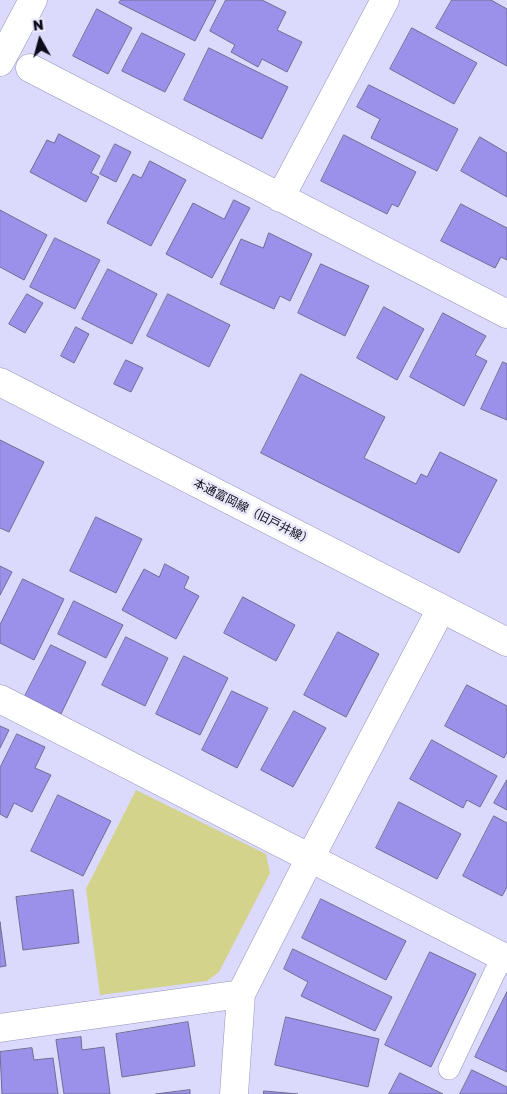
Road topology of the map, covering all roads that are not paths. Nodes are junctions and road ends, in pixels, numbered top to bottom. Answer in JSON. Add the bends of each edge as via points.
{"nodes":[{"id":1,"x":33,"y":0,"type":"edge"},
{"id":2,"x":385,"y":0,"type":"edge"},
{"id":3,"x":1,"y":57,"type":"edge"},
{"id":4,"x":30,"y":68,"type":"dead end"},
{"id":5,"x":280,"y":198,"type":"junction"},
{"id":6,"x":507,"y":314,"type":"edge"},
{"id":7,"x":0,"y":382,"type":"edge"},
{"id":8,"x":441,"y":608,"type":"junction"},
{"id":9,"x":507,"y":642,"type":"edge"},
{"id":10,"x":0,"y":699,"type":"edge"},
{"id":11,"x":310,"y":858,"type":"junction"},
{"id":12,"x":505,"y":958,"type":"edge"},
{"id":13,"x":241,"y":994,"type":"junction"},
{"id":14,"x":0,"y":1028,"type":"edge"},
{"id":15,"x":450,"y":1069,"type":"dead end"},
{"id":16,"x":234,"y":1094,"type":"edge"}],
"edges":[{"from":1,"to":3,"type":"street"},
{"from":2,"to":5,"type":"street"},
{"from":4,"to":5,"type":"street"},
{"from":5,"to":6,"type":"street"},
{"from":7,"to":8,"type":"street","name":"本通富岡線（旧戸井線）"},
{"from":8,"to":9,"type":"street","name":"本通富岡線（旧戸井線）"},
{"from":8,"to":11,"type":"street"},
{"from":10,"to":11,"type":"street"},
{"from":11,"to":12,"type":"street"},
{"from":11,"to":13,"type":"street"},
{"from":12,"to":15,"type":"lane"},
{"from":13,"to":14,"type":"street"},
{"from":13,"to":16,"type":"street"}]}
